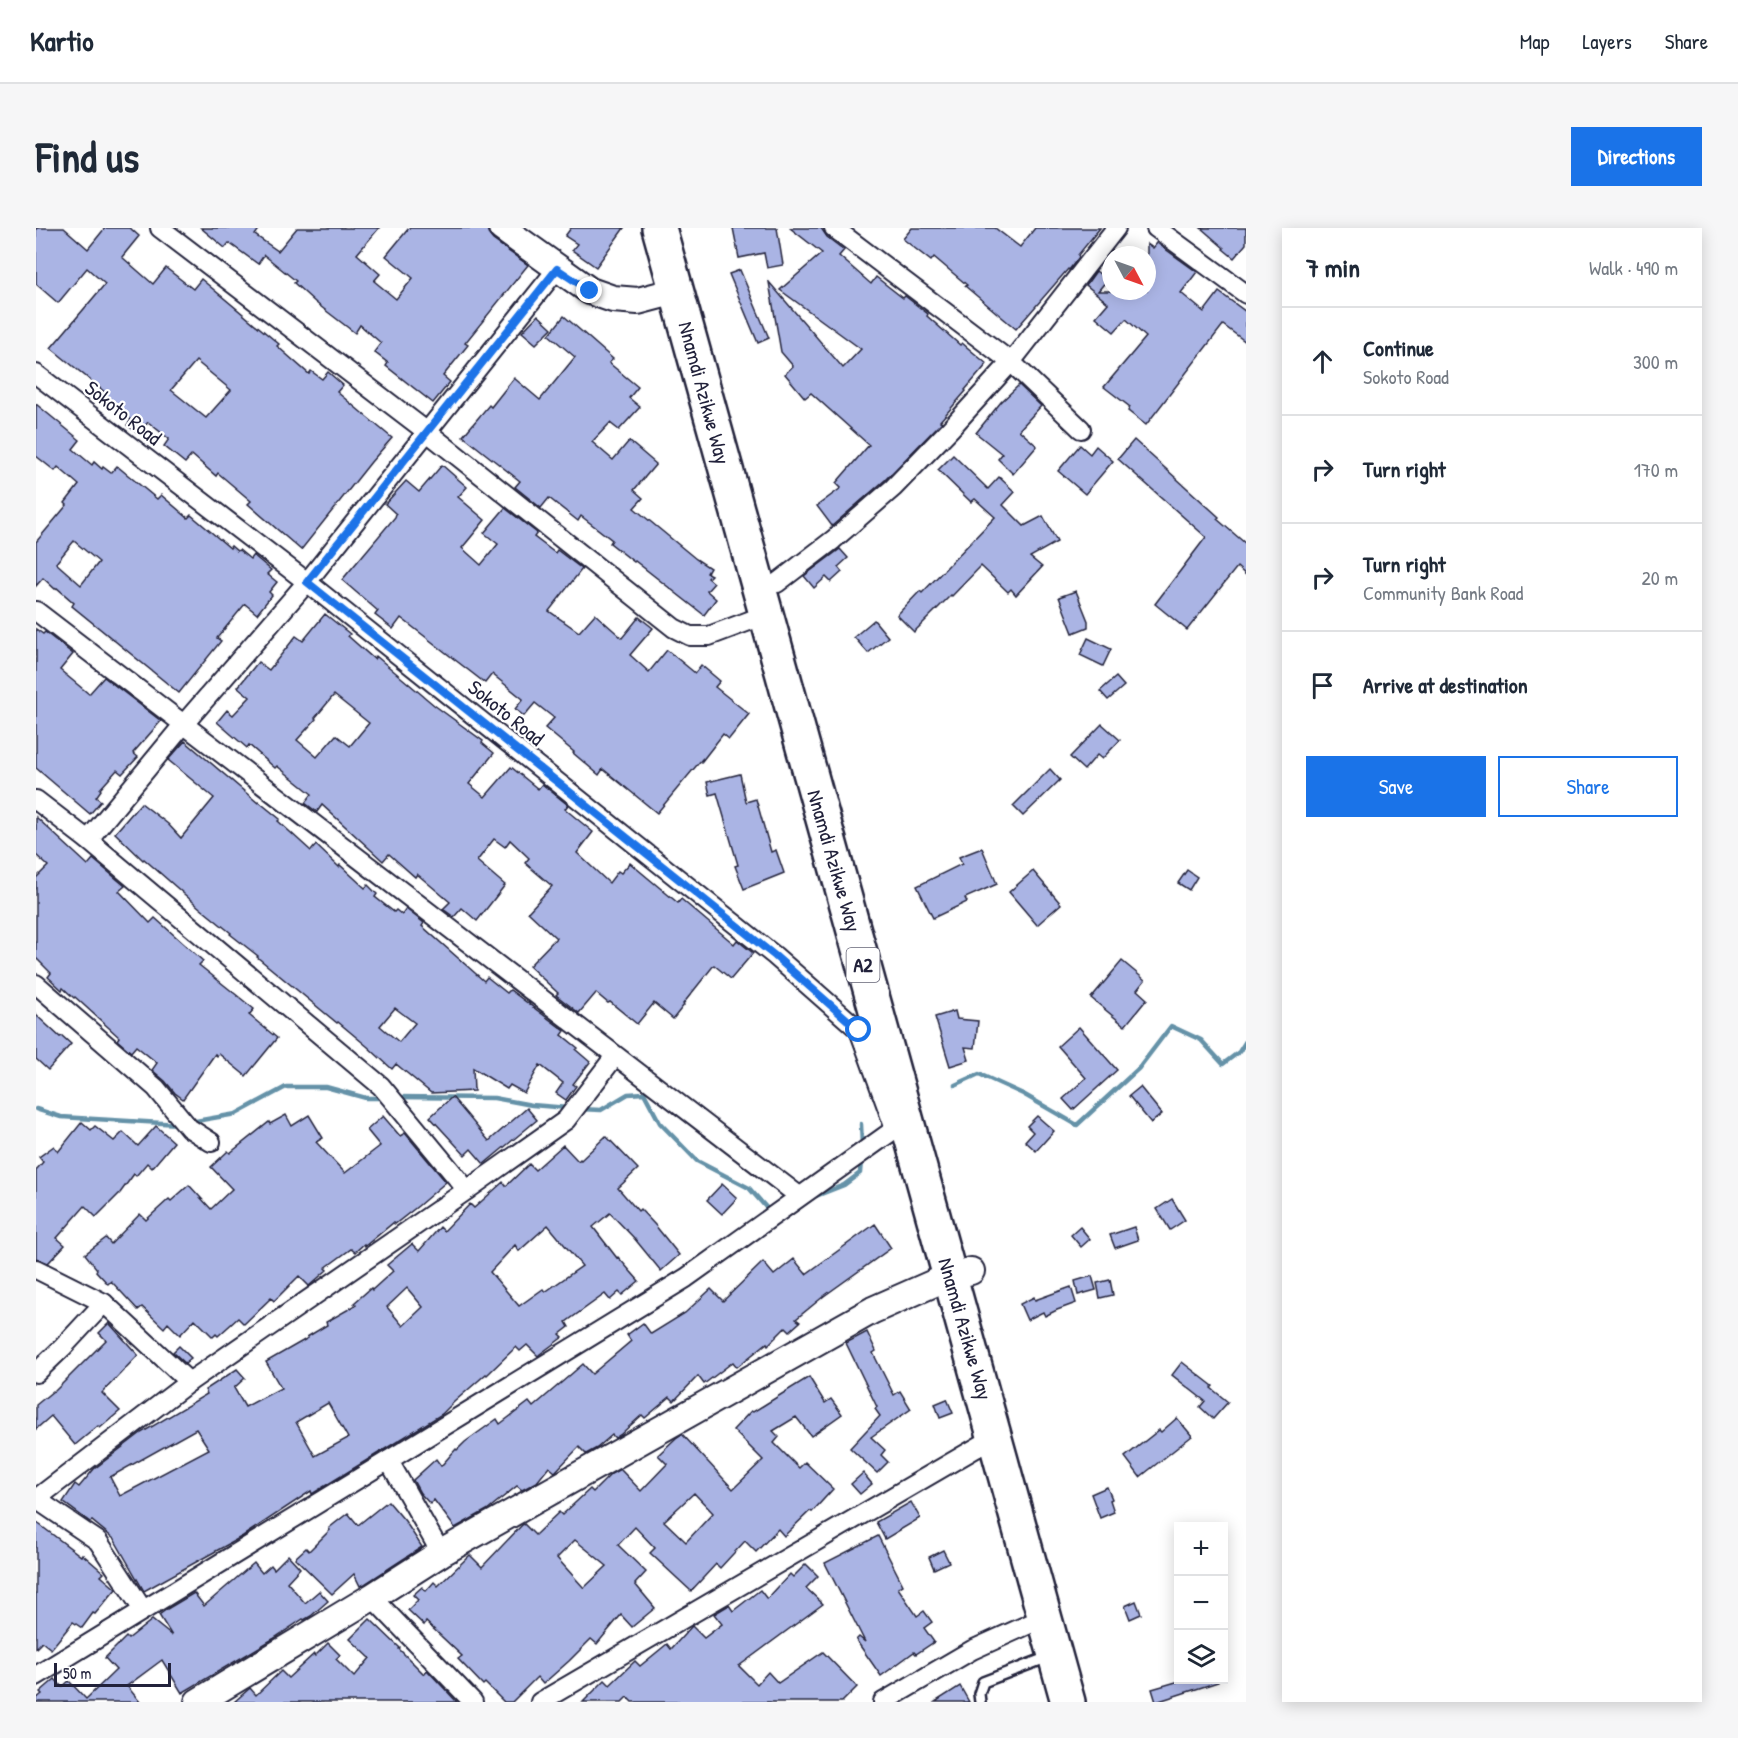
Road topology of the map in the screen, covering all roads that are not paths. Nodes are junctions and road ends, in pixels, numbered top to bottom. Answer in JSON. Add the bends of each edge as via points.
{"nodes":[{"id":1,"x":160,"y":228,"type":"edge"},
{"id":2,"x":502,"y":228,"type":"edge"},
{"id":3,"x":658,"y":228,"type":"edge"},
{"id":4,"x":680,"y":228,"type":"edge"},
{"id":5,"x":834,"y":228,"type":"edge"},
{"id":6,"x":1116,"y":228,"type":"edge"},
{"id":7,"x":1156,"y":228,"type":"edge"},
{"id":8,"x":557,"y":269,"type":"junction"},
{"id":9,"x":676,"y":291,"type":"junction"},
{"id":10,"x":1246,"y":294,"type":"edge"},
{"id":11,"x":1011,"y":362,"type":"junction"},
{"id":12,"x":36,"y":374,"type":"edge"},
{"id":13,"x":1081,"y":429,"type":"dead end"},
{"id":14,"x":426,"y":431,"type":"junction"},
{"id":15,"x":307,"y":582,"type":"junction"},
{"id":16,"x":777,"y":583,"type":"junction"},
{"id":17,"x":36,"y":611,"type":"edge"},
{"id":18,"x":765,"y":615,"type":"junction"},
{"id":19,"x":183,"y":725,"type":"junction"},
{"id":20,"x":36,"y":800,"type":"edge"},
{"id":21,"x":88,"y":840,"type":"junction"},
{"id":22,"x":36,"y":984,"type":"edge"},
{"id":23,"x":615,"y":1056,"type":"junction"},
{"id":24,"x":211,"y":1142,"type":"dead end"},
{"id":25,"x":467,"y":1190,"type":"junction"},
{"id":26,"x":799,"y":1196,"type":"junction"},
{"id":27,"x":36,"y":1269,"type":"edge"},
{"id":28,"x":960,"y":1274,"type":"junction"},
{"id":29,"x":104,"y":1303,"type":"junction"},
{"id":30,"x":36,"y":1373,"type":"edge"},
{"id":31,"x":189,"y":1382,"type":"junction"},
{"id":32,"x":995,"y":1437,"type":"junction"},
{"id":33,"x":389,"y":1461,"type":"junction"},
{"id":34,"x":36,"y":1499,"type":"edge"},
{"id":35,"x":441,"y":1553,"type":"junction"},
{"id":36,"x":372,"y":1597,"type":"junction"},
{"id":37,"x":143,"y":1610,"type":"junction"},
{"id":38,"x":1045,"y":1617,"type":"junction"},
{"id":39,"x":1055,"y":1655,"type":"junction"},
{"id":40,"x":36,"y":1676,"type":"edge"},
{"id":41,"x":1070,"y":1700,"type":"edge"},
{"id":42,"x":198,"y":1702,"type":"edge"},
{"id":43,"x":473,"y":1702,"type":"edge"},
{"id":44,"x":540,"y":1702,"type":"edge"},
{"id":45,"x":883,"y":1702,"type":"edge"},
{"id":46,"x":980,"y":1702,"type":"edge"}],
"edges":[{"from":1,"to":14,"type":"street"},
{"from":2,"to":8,"type":"street"},
{"from":3,"to":9,"type":"highway","name":"Nnamdi Azikwe Way","number":"A2"},
{"from":4,"to":16,"type":"highway","name":"Nnamdi Azikwe Way","number":"A2"},
{"from":5,"to":11,"type":"street"},
{"from":6,"to":11,"type":"street"},
{"from":7,"to":10,"type":"street"},
{"from":8,"to":9,"type":"street","via":[[590,291],[613,299],[638,301]]},
{"from":8,"to":14,"type":"street"},
{"from":9,"to":18,"type":"highway","name":"Nnamdi Azikwe Way","number":"A2"},
{"from":11,"to":13,"type":"street"},
{"from":11,"to":16,"type":"street","via":[[893,488]]},
{"from":12,"to":15,"type":"street","name":"Sokoto Road"},
{"from":14,"to":15,"type":"street"},
{"from":14,"to":18,"type":"street","via":[[674,628],[690,636],[709,636]]},
{"from":15,"to":19,"type":"street"},
{"from":15,"to":26,"type":"street","name":"Sokoto Road","via":[[775,956],[859,1030],[895,1129]]},
{"from":16,"to":28,"type":"highway","name":"Nnamdi Azikwe Way","number":"A2"},
{"from":17,"to":19,"type":"street"},
{"from":18,"to":28,"type":"highway","name":"Nnamdi Azikwe Way","number":"A2"},
{"from":19,"to":21,"type":"street"},
{"from":19,"to":23,"type":"street"},
{"from":20,"to":21,"type":"street"},
{"from":21,"to":25,"type":"street","via":[[381,1086]]},
{"from":22,"to":24,"type":"street","via":[[156,1088],[189,1128]]},
{"from":23,"to":25,"type":"street","via":[[566,1120]]},
{"from":23,"to":26,"type":"street"},
{"from":25,"to":31,"type":"street"},
{"from":26,"to":33,"type":"street","via":[[686,1278]]},
{"from":27,"to":29,"type":"street"},
{"from":28,"to":32,"type":"highway","name":"Nnamdi Azikwe Way","number":"A2"},
{"from":28,"to":35,"type":"street","via":[[873,1310]]},
{"from":28,"to":41,"type":"highway","name":"Nnamdi Azikwe Way","number":"A2"},
{"from":29,"to":30,"type":"street"},
{"from":29,"to":31,"type":"street"},
{"from":31,"to":34,"type":"street"},
{"from":32,"to":38,"type":"highway","name":"Nnamdi Azikwe Way","number":"A2"},
{"from":32,"to":44,"type":"street"},
{"from":33,"to":35,"type":"street"},
{"from":33,"to":37,"type":"street"},
{"from":34,"to":37,"type":"street","via":[[98,1541]]},
{"from":35,"to":36,"type":"street"},
{"from":36,"to":42,"type":"street"},
{"from":36,"to":43,"type":"street"},
{"from":37,"to":40,"type":"street"},
{"from":38,"to":39,"type":"highway","name":"Nnamdi Azikwe Way","number":"A2"},
{"from":38,"to":45,"type":"street","via":[[972,1650]]},
{"from":39,"to":41,"type":"highway","name":"Nnamdi Azikwe Way","number":"A2"},
{"from":39,"to":46,"type":"lane","via":[[983,1682]]}]}
